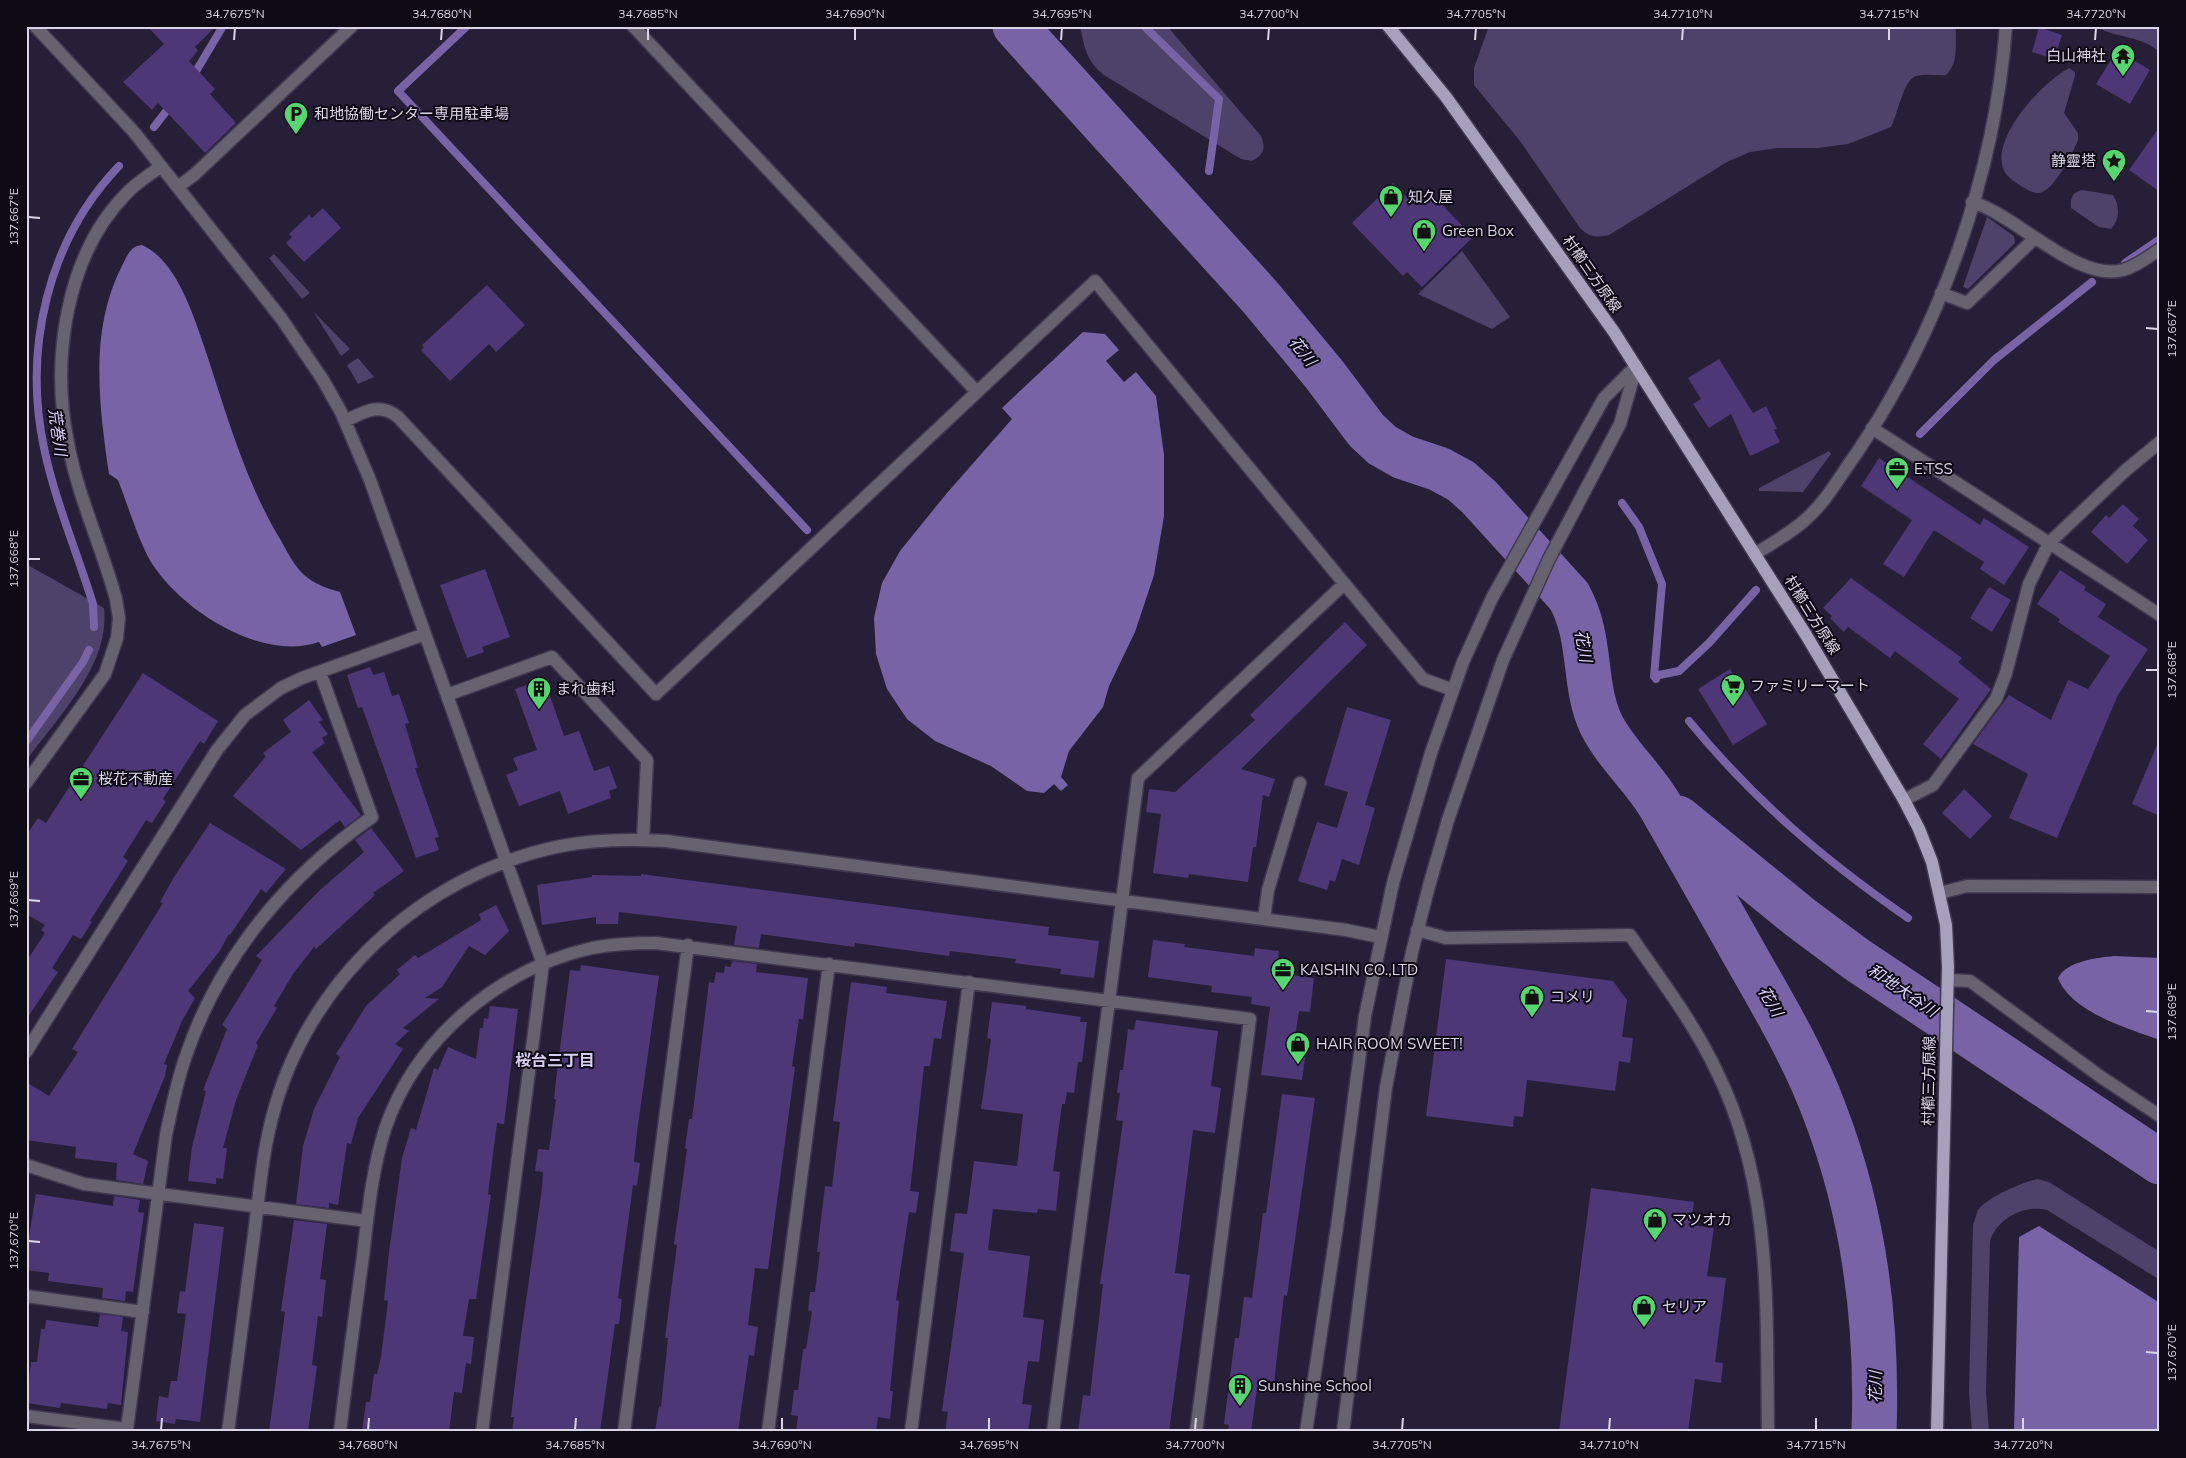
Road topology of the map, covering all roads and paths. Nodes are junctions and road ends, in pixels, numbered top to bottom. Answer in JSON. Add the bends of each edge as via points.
{"nodes":[{"id":1,"x":34,"y":26,"type":"edge"},
{"id":2,"x":352,"y":26,"type":"edge"},
{"id":3,"x":632,"y":26,"type":"edge"},
{"id":4,"x":1388,"y":26,"type":"edge"},
{"id":5,"x":2006,"y":26,"type":"edge"},
{"id":6,"x":162,"y":166,"type":"junction"},
{"id":7,"x":178,"y":187,"type":"junction"},
{"id":8,"x":1972,"y":202,"type":"junction"},
{"id":9,"x":2034,"y":239,"type":"junction"},
{"id":10,"x":2160,"y":249,"type":"edge"},
{"id":11,"x":1941,"y":293,"type":"junction"},
{"id":12,"x":1636,"y":366,"type":"junction"},
{"id":13,"x":977,"y":392,"type":"junction"},
{"id":14,"x":345,"y":421,"type":"junction"},
{"id":15,"x":1872,"y":428,"type":"junction"},
{"id":16,"x":2160,"y":442,"type":"edge"},
{"id":17,"x":2049,"y":543,"type":"junction"},
{"id":18,"x":1756,"y":554,"type":"junction"},
{"id":19,"x":1344,"y":584,"type":"junction"},
{"id":20,"x":2160,"y":616,"type":"edge"},
{"id":21,"x":425,"y":634,"type":"junction"},
{"id":22,"x":320,"y":672,"type":"junction"},
{"id":23,"x":1453,"y":690,"type":"junction"},
{"id":24,"x":447,"y":695,"type":"junction"},
{"id":25,"x":26,"y":783,"type":"edge"},
{"id":26,"x":1300,"y":783,"type":"dead end"},
{"id":27,"x":1904,"y":800,"type":"junction"},
{"id":28,"x":643,"y":840,"type":"junction"},
{"id":29,"x":506,"y":861,"type":"junction"},
{"id":30,"x":2160,"y":887,"type":"edge"},
{"id":31,"x":1940,"y":893,"type":"junction"},
{"id":32,"x":1122,"y":901,"type":"junction"},
{"id":33,"x":1264,"y":919,"type":"junction"},
{"id":34,"x":1417,"y":930,"type":"junction"},
{"id":35,"x":1380,"y":938,"type":"junction"},
{"id":36,"x":688,"y":945,"type":"junction"},
{"id":37,"x":543,"y":964,"type":"junction"},
{"id":38,"x":828,"y":964,"type":"junction"},
{"id":39,"x":1948,"y":981,"type":"junction"},
{"id":40,"x":970,"y":982,"type":"junction"},
{"id":41,"x":1109,"y":1000,"type":"junction"},
{"id":42,"x":26,"y":1052,"type":"edge"},
{"id":43,"x":2160,"y":1116,"type":"edge"},
{"id":44,"x":26,"y":1165,"type":"edge"},
{"id":45,"x":158,"y":1194,"type":"junction"},
{"id":46,"x":258,"y":1206,"type":"junction"},
{"id":47,"x":367,"y":1221,"type":"junction"},
{"id":48,"x":26,"y":1296,"type":"edge"},
{"id":49,"x":143,"y":1312,"type":"junction"},
{"id":50,"x":26,"y":1416,"type":"edge"},
{"id":51,"x":228,"y":1432,"type":"edge"},
{"id":52,"x":340,"y":1432,"type":"edge"},
{"id":53,"x":482,"y":1432,"type":"edge"},
{"id":54,"x":624,"y":1432,"type":"edge"},
{"id":55,"x":768,"y":1432,"type":"edge"},
{"id":56,"x":911,"y":1432,"type":"edge"},
{"id":57,"x":1053,"y":1432,"type":"edge"},
{"id":58,"x":1196,"y":1432,"type":"edge"},
{"id":59,"x":1306,"y":1432,"type":"edge"},
{"id":60,"x":1343,"y":1432,"type":"edge"},
{"id":61,"x":1768,"y":1432,"type":"edge"},
{"id":62,"x":1937,"y":1432,"type":"edge"}],
"edges":[{"from":1,"to":6,"type":"street"},
{"from":2,"to":7,"type":"street"},
{"from":3,"to":13,"type":"street"},
{"from":4,"to":12,"type":"main road","name":"村櫛三方原線","via":[[1450,103]]},
{"from":5,"to":8,"type":"street","via":[[1991,128]]},
{"from":6,"to":7,"type":"street"},
{"from":6,"to":25,"type":"street","via":[[126,194],[101,225],[83,261],[71,299],[61,371],[62,407],[76,478],[116,599],[119,618],[117,638],[105,674]]},
{"from":7,"to":14,"type":"street","via":[[303,349]]},
{"from":8,"to":9,"type":"street","via":[[1990,207]]},
{"from":8,"to":11,"type":"street"},
{"from":9,"to":10,"type":"street","via":[[2089,267],[2105,271],[2137,265]]},
{"from":9,"to":11,"type":"street","via":[[1967,303]]},
{"from":11,"to":15,"type":"street","via":[[1912,358]]},
{"from":12,"to":18,"type":"main road","name":"村櫛三方原線"},
{"from":12,"to":23,"type":"street","via":[[1604,398],[1492,598]]},
{"from":12,"to":34,"type":"street","via":[[1620,424],[1517,626],[1448,820]]},
{"from":13,"to":14,"type":"street","via":[[656,694],[398,417],[375,408]]},
{"from":13,"to":19,"type":"street","via":[[1095,281]]},
{"from":14,"to":21,"type":"street","via":[[370,480]]},
{"from":15,"to":17,"type":"street"},
{"from":15,"to":18,"type":"street","via":[[1806,520]]},
{"from":16,"to":17,"type":"street","via":[[2132,464]]},
{"from":17,"to":20,"type":"street"},
{"from":17,"to":27,"type":"street","via":[[2029,584],[1996,699],[1933,785]]},
{"from":18,"to":27,"type":"main road","name":"村櫛三方原線"},
{"from":19,"to":23,"type":"street","via":[[1423,679]]},
{"from":19,"to":32,"type":"street","via":[[1138,778]]},
{"from":21,"to":22,"type":"street"},
{"from":21,"to":24,"type":"street"},
{"from":22,"to":42,"type":"street","via":[[262,700],[230,732]]},
{"from":22,"to":45,"type":"street","via":[[372,817],[309,866],[251,932],[226,969],[205,1008],[180,1075],[166,1135]]},
{"from":23,"to":35,"type":"street","via":[[1411,818]]},
{"from":24,"to":28,"type":"street","via":[[552,657],[647,760]]},
{"from":24,"to":29,"type":"street"},
{"from":26,"to":33,"type":"street","via":[[1268,890]]},
{"from":27,"to":31,"type":"main road","name":"村櫛三方原線","via":[[1922,836]]},
{"from":28,"to":29,"type":"street","via":[[562,846]]},
{"from":28,"to":32,"type":"street"},
{"from":29,"to":37,"type":"street"},
{"from":29,"to":46,"type":"street","via":[[463,879],[404,917],[353,964],[332,991],[312,1021],[282,1084],[264,1151]]},
{"from":30,"to":31,"type":"street","via":[[1967,886]]},
{"from":31,"to":39,"type":"main road","name":"村櫛三方原線","via":[[1947,932]]},
{"from":32,"to":33,"type":"street"},
{"from":32,"to":41,"type":"street"},
{"from":33,"to":35,"type":"street","via":[[1350,930]]},
{"from":34,"to":60,"type":"street","via":[[1386,1087]]},
{"from":34,"to":61,"type":"street","via":[[1446,938],[1630,935],[1678,1003],[1718,1073],[1746,1148],[1756,1187],[1766,1266]]},
{"from":35,"to":59,"type":"street","via":[[1362,1035]]},
{"from":36,"to":37,"type":"street","via":[[656,942],[593,948]]},
{"from":36,"to":38,"type":"street"},
{"from":36,"to":54,"type":"street"},
{"from":37,"to":47,"type":"street","via":[[504,983],[478,1001],[443,1033],[414,1071],[386,1128],[377,1159]]},
{"from":37,"to":53,"type":"street"},
{"from":38,"to":40,"type":"street"},
{"from":38,"to":55,"type":"street"},
{"from":39,"to":43,"type":"street","via":[[1970,981]]},
{"from":39,"to":62,"type":"main road","name":"村櫛三方原線"},
{"from":40,"to":41,"type":"street"},
{"from":40,"to":56,"type":"street"},
{"from":41,"to":57,"type":"street"},
{"from":41,"to":58,"type":"street","via":[[1250,1019]]},
{"from":44,"to":45,"type":"street","via":[[84,1184]]},
{"from":45,"to":46,"type":"street"},
{"from":45,"to":49,"type":"street"},
{"from":46,"to":47,"type":"street"},
{"from":46,"to":51,"type":"street"},
{"from":47,"to":52,"type":"street"},
{"from":48,"to":49,"type":"street"},
{"from":49,"to":50,"type":"street","via":[[128,1429]]}]}
